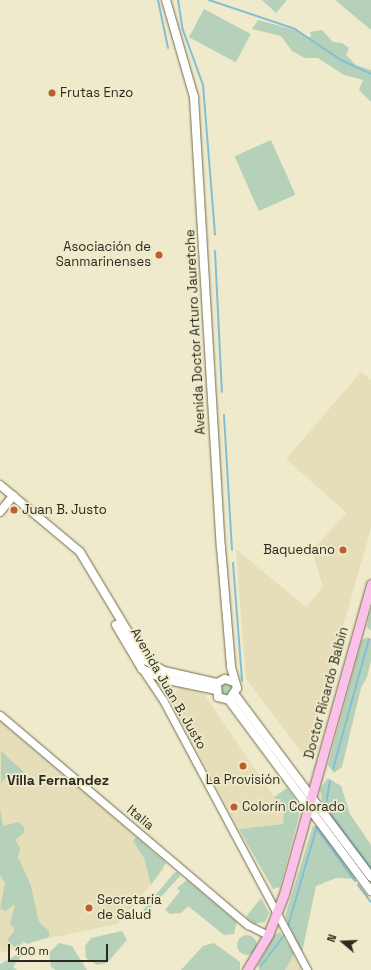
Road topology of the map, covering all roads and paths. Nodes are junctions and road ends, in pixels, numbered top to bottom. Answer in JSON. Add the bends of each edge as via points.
{"nodes":[{"id":1,"x":166,"y":0,"type":"edge"},
{"id":2,"x":0,"y":485,"type":"edge"},
{"id":3,"x":14,"y":496,"type":"junction"},
{"id":4,"x":0,"y":512,"type":"edge"},
{"id":5,"x":371,"y":584,"type":"edge"},
{"id":6,"x":231,"y":667,"type":"junction"},
{"id":7,"x":142,"y":669,"type":"junction"},
{"id":8,"x":225,"y":679,"type":"junction"},
{"id":9,"x":234,"y":682,"type":"junction"},
{"id":10,"x":216,"y":687,"type":"junction"},
{"id":11,"x":232,"y":697,"type":"junction"},
{"id":12,"x":0,"y":715,"type":"edge"},
{"id":13,"x":312,"y":797,"type":"junction"},
{"id":14,"x":309,"y":809,"type":"junction"},
{"id":15,"x":371,"y":877,"type":"edge"},
{"id":16,"x":371,"y":891,"type":"edge"},
{"id":17,"x":277,"y":913,"type":"junction"},
{"id":18,"x":268,"y":935,"type":"junction"},
{"id":19,"x":247,"y":970,"type":"edge"},
{"id":20,"x":307,"y":970,"type":"edge"}],
"edges":[{"from":1,"to":6,"type":"main road","name":"Avenida Doctor Arturo Jauretche","via":[[194,97],[221,547]]},
{"from":2,"to":3,"type":"main road","name":"Avenida Juan B. Justo"},
{"from":3,"to":4,"type":"main road"},
{"from":3,"to":7,"type":"main road","name":"Avenida Juan B. Justo","via":[[76,554]]},
{"from":3,"to":10,"type":"main road","name":"Avenida Juan B. Justo","via":[[80,552],[140,654],[156,668]]},
{"from":5,"to":13,"type":"main road","name":"Doctor Ricardo Balbín"},
{"from":6,"to":8,"type":"main road"},
{"from":6,"to":9,"type":"main road","name":"Avenida Doctor Arturo Jauretche"},
{"from":7,"to":10,"type":"main road","via":[[158,677]]},
{"from":7,"to":17,"type":"street","name":"Avenida Juan B. Justo","via":[[163,700]]},
{"from":8,"to":9,"type":"main road"},
{"from":8,"to":10,"type":"main road"},
{"from":9,"to":11,"type":"main road","name":"Avenida Doctor Arturo Jauretche"},
{"from":10,"to":11,"type":"main road","via":[[218,697]]},
{"from":11,"to":13,"type":"main road"},
{"from":11,"to":14,"type":"main road"},
{"from":12,"to":18,"type":"street","name":"Italia","via":[[248,925]]},
{"from":13,"to":14,"type":"main road","name":"Doctor Ricardo Balbín"},
{"from":13,"to":15,"type":"main road"},
{"from":14,"to":16,"type":"main road"},
{"from":14,"to":17,"type":"main road","name":"Doctor Ricardo Balbín"},
{"from":17,"to":18,"type":"main road","name":"Doctor Ricardo Balbín"},
{"from":17,"to":20,"type":"street","name":"Avenida Juan B. Justo"},
{"from":18,"to":19,"type":"main road","name":"Doctor Ricardo Balbín"}]}
